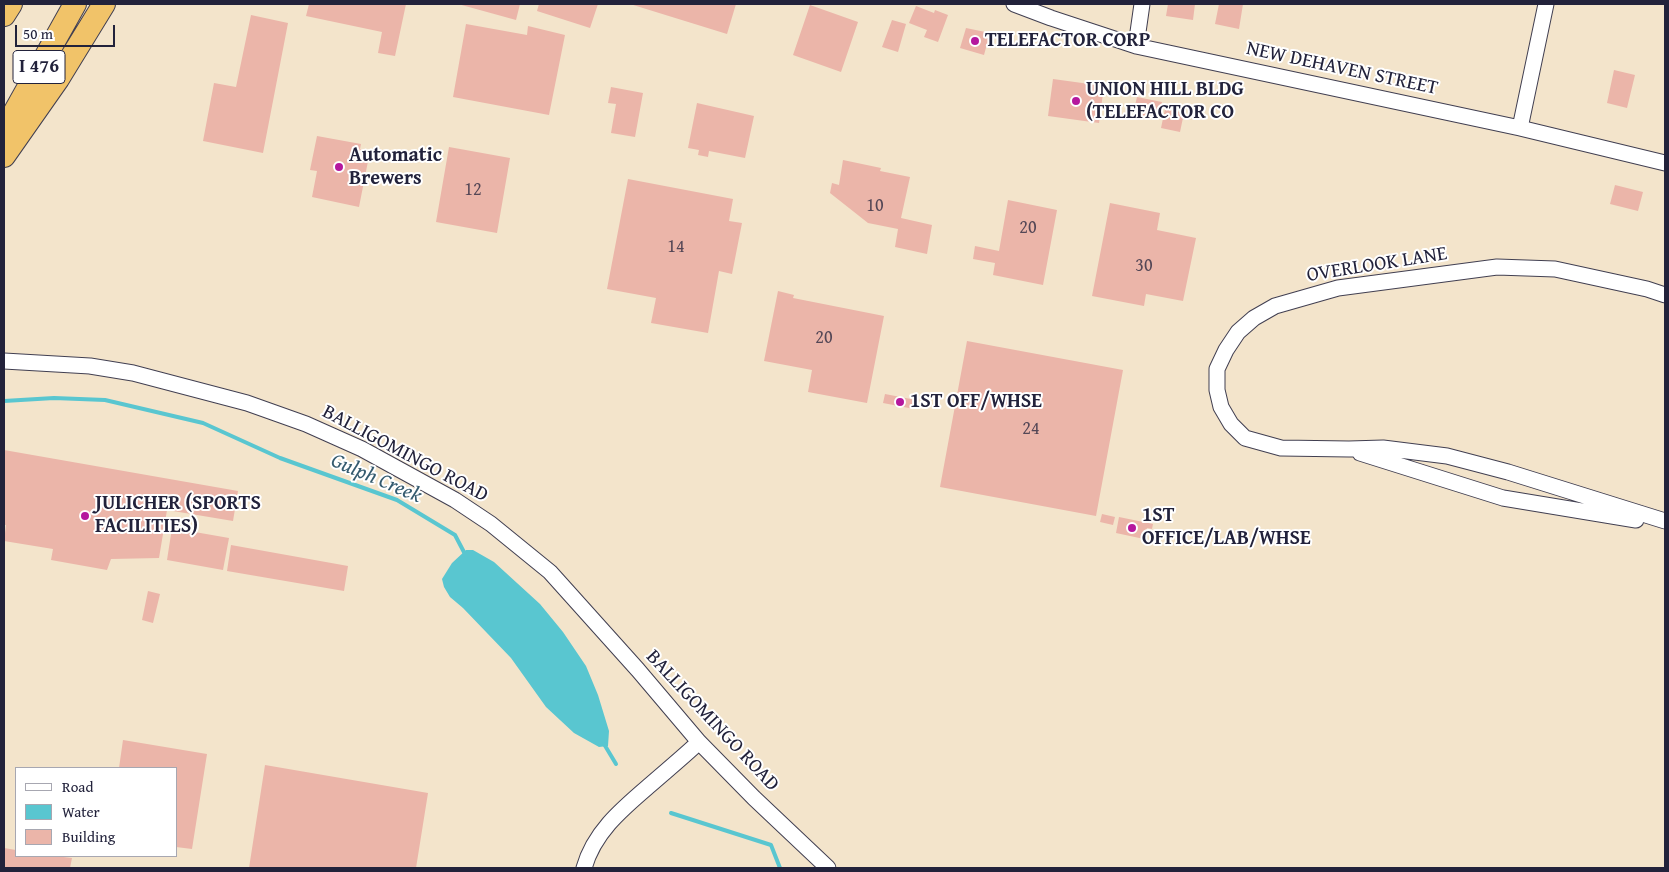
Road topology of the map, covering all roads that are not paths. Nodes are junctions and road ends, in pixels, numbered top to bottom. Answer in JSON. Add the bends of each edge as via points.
{"nodes":[{"id":1,"x":11,"y":4,"type":"edge"},
{"id":2,"x":75,"y":4,"type":"edge"},
{"id":3,"x":104,"y":4,"type":"edge"},
{"id":4,"x":1014,"y":4,"type":"edge"},
{"id":5,"x":1142,"y":4,"type":"edge"},
{"id":6,"x":1546,"y":4,"type":"edge"},
{"id":7,"x":4,"y":15,"type":"edge"},
{"id":8,"x":1136,"y":46,"type":"junction"},
{"id":9,"x":1520,"y":128,"type":"junction"},
{"id":10,"x":4,"y":131,"type":"edge"},
{"id":11,"x":4,"y":156,"type":"edge"},
{"id":12,"x":1665,"y":163,"type":"edge"},
{"id":13,"x":1665,"y":296,"type":"edge"},
{"id":14,"x":4,"y":361,"type":"edge"},
{"id":15,"x":1349,"y":449,"type":"junction"},
{"id":16,"x":1508,"y":472,"type":"junction"},
{"id":17,"x":1503,"y":498,"type":"junction"},
{"id":18,"x":1665,"y":523,"type":"edge"},
{"id":19,"x":699,"y":742,"type":"junction"},
{"id":20,"x":584,"y":868,"type":"edge"},
{"id":21,"x":828,"y":868,"type":"edge"}],
"edges":[{"from":1,"to":7,"type":"highway"},
{"from":2,"to":10,"type":"highway","number":"I 476"},
{"from":3,"to":11,"type":"highway","via":[[58,79]]},
{"from":4,"to":8,"type":"street","name":"NEW DEHAVEN STREET"},
{"from":5,"to":8,"type":"street"},
{"from":6,"to":9,"type":"street"},
{"from":8,"to":9,"type":"street","name":"NEW DEHAVEN STREET"},
{"from":9,"to":12,"type":"street","name":"NEW DEHAVEN STREET"},
{"from":13,"to":15,"type":"street","name":"OVERLOOK LANE","via":[[1647,289],[1555,270],[1496,267],[1338,288],[1275,306],[1254,318],[1238,332],[1217,369],[1221,407],[1231,424],[1245,438],[1281,448]]},
{"from":14,"to":19,"type":"street","name":"BALLIGOMINGO ROAD","via":[[90,366],[133,373],[248,403],[306,424],[371,454],[492,524],[550,572]]},
{"from":15,"to":16,"type":"street","name":"OVERLOOK LANE","via":[[1383,448],[1447,456]]},
{"from":15,"to":17,"type":"street","name":"OVERLOOK LANE"},
{"from":16,"to":17,"type":"street"},
{"from":16,"to":18,"type":"street","name":"OVERLOOK LANE"},
{"from":17,"to":18,"type":"street","name":"OVERLOOK LANE"},
{"from":19,"to":20,"type":"street","via":[[618,813],[591,848]]},
{"from":19,"to":21,"type":"street","name":"BALLIGOMINGO ROAD"}]}
